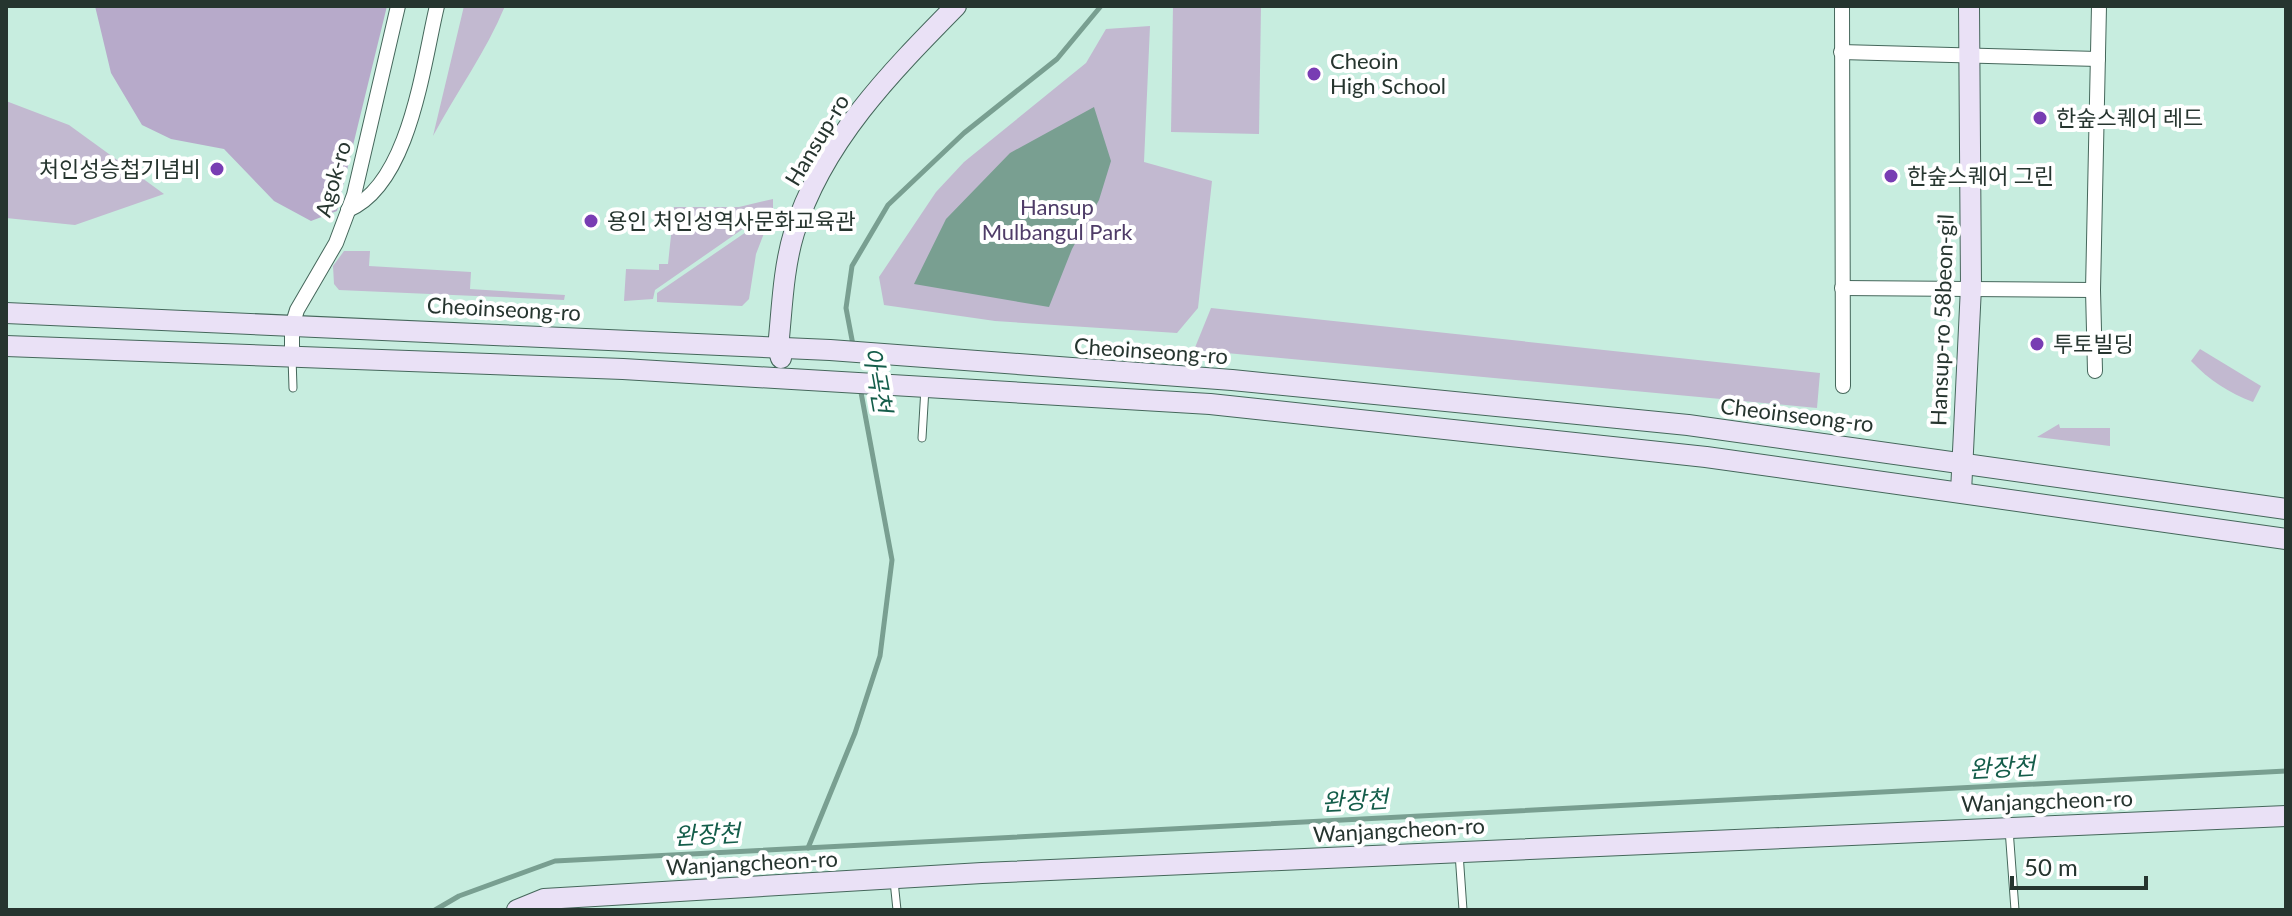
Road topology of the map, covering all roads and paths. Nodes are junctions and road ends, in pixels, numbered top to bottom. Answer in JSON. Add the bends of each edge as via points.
{"nodes":[{"id":1,"x":398,"y":6,"type":"edge"},
{"id":2,"x":437,"y":6,"type":"edge"},
{"id":3,"x":956,"y":6,"type":"edge"},
{"id":4,"x":1842,"y":6,"type":"edge"},
{"id":5,"x":1969,"y":6,"type":"edge"},
{"id":6,"x":2099,"y":6,"type":"edge"},
{"id":7,"x":1841,"y":52,"type":"junction"},
{"id":8,"x":1968,"y":57,"type":"junction"},
{"id":9,"x":2098,"y":59,"type":"junction"},
{"id":10,"x":348,"y":210,"type":"junction"},
{"id":11,"x":1971,"y":287,"type":"junction"},
{"id":12,"x":1842,"y":288,"type":"junction"},
{"id":13,"x":2093,"y":290,"type":"junction"},
{"id":14,"x":6,"y":313,"type":"edge"},
{"id":15,"x":292,"y":326,"type":"junction"},
{"id":16,"x":6,"y":346,"type":"edge"},
{"id":17,"x":778,"y":348,"type":"junction"},
{"id":18,"x":292,"y":355,"type":"junction"},
{"id":19,"x":2095,"y":371,"type":"dead end"},
{"id":20,"x":786,"y":377,"type":"junction"},
{"id":21,"x":915,"y":385,"type":"junction"},
{"id":22,"x":1843,"y":386,"type":"dead end"},
{"id":23,"x":293,"y":388,"type":"dead end"},
{"id":24,"x":922,"y":438,"type":"dead end"},
{"id":25,"x":1961,"y":461,"type":"junction"},
{"id":26,"x":1961,"y":492,"type":"junction"},
{"id":27,"x":2286,"y":509,"type":"edge"},
{"id":28,"x":2286,"y":539,"type":"edge"},
{"id":29,"x":2286,"y":816,"type":"edge"},
{"id":30,"x":2009,"y":827,"type":"junction"},
{"id":31,"x":1459,"y":851,"type":"junction"},
{"id":32,"x":894,"y":879,"type":"junction"},
{"id":33,"x":517,"y":910,"type":"edge"},
{"id":34,"x":897,"y":910,"type":"edge"},
{"id":35,"x":1463,"y":910,"type":"edge"},
{"id":36,"x":2015,"y":910,"type":"edge"}],
"edges":[{"from":1,"to":10,"type":"street","name":"Agok-ro"},
{"from":2,"to":10,"type":"street","via":[[407,133],[383,182]]},
{"from":3,"to":17,"type":"main road","name":"Hansup-ro","via":[[878,88],[811,192],[788,260]]},
{"from":4,"to":7,"type":"street"},
{"from":5,"to":8,"type":"main road","name":"Hansup-ro 58beon-gil"},
{"from":6,"to":9,"type":"street"},
{"from":7,"to":8,"type":"street"},
{"from":7,"to":12,"type":"street"},
{"from":8,"to":9,"type":"street"},
{"from":8,"to":11,"type":"main road","name":"Hansup-ro 58beon-gil"},
{"from":9,"to":13,"type":"street"},
{"from":10,"to":15,"type":"street","name":"Agok-ro"},
{"from":11,"to":12,"type":"street"},
{"from":11,"to":13,"type":"street"},
{"from":11,"to":25,"type":"main road","name":"Hansup-ro 58beon-gil"},
{"from":12,"to":22,"type":"street"},
{"from":13,"to":19,"type":"street"},
{"from":14,"to":15,"type":"main road","name":"Cheoinseong-ro"},
{"from":15,"to":17,"type":"main road","name":"Cheoinseong-ro"},
{"from":15,"to":18,"type":"street","name":"Agok-ro"},
{"from":16,"to":18,"type":"main road"},
{"from":17,"to":20,"type":"main road","name":"Hansup-ro"},
{"from":17,"to":25,"type":"main road","name":"Cheoinseong-ro","via":[[1232,380],[1688,425]]},
{"from":18,"to":20,"type":"main road"},
{"from":18,"to":23,"type":"lane"},
{"from":20,"to":21,"type":"main road"},
{"from":21,"to":24,"type":"lane"},
{"from":21,"to":26,"type":"main road","via":[[1366,418]]},
{"from":25,"to":26,"type":"main road","name":"Hansup-ro 58beon-gil"},
{"from":25,"to":27,"type":"main road","name":"Cheoinseong-ro"},
{"from":26,"to":28,"type":"main road"},
{"from":29,"to":30,"type":"main road","name":"Wanjangcheon-ro"},
{"from":30,"to":31,"type":"main road","name":"Wanjangcheon-ro"},
{"from":30,"to":36,"type":"lane"},
{"from":31,"to":32,"type":"main road","name":"Wanjangcheon-ro"},
{"from":31,"to":35,"type":"lane"},
{"from":32,"to":33,"type":"main road","name":"Wanjangcheon-ro","via":[[544,899]]},
{"from":32,"to":34,"type":"lane"}]}
